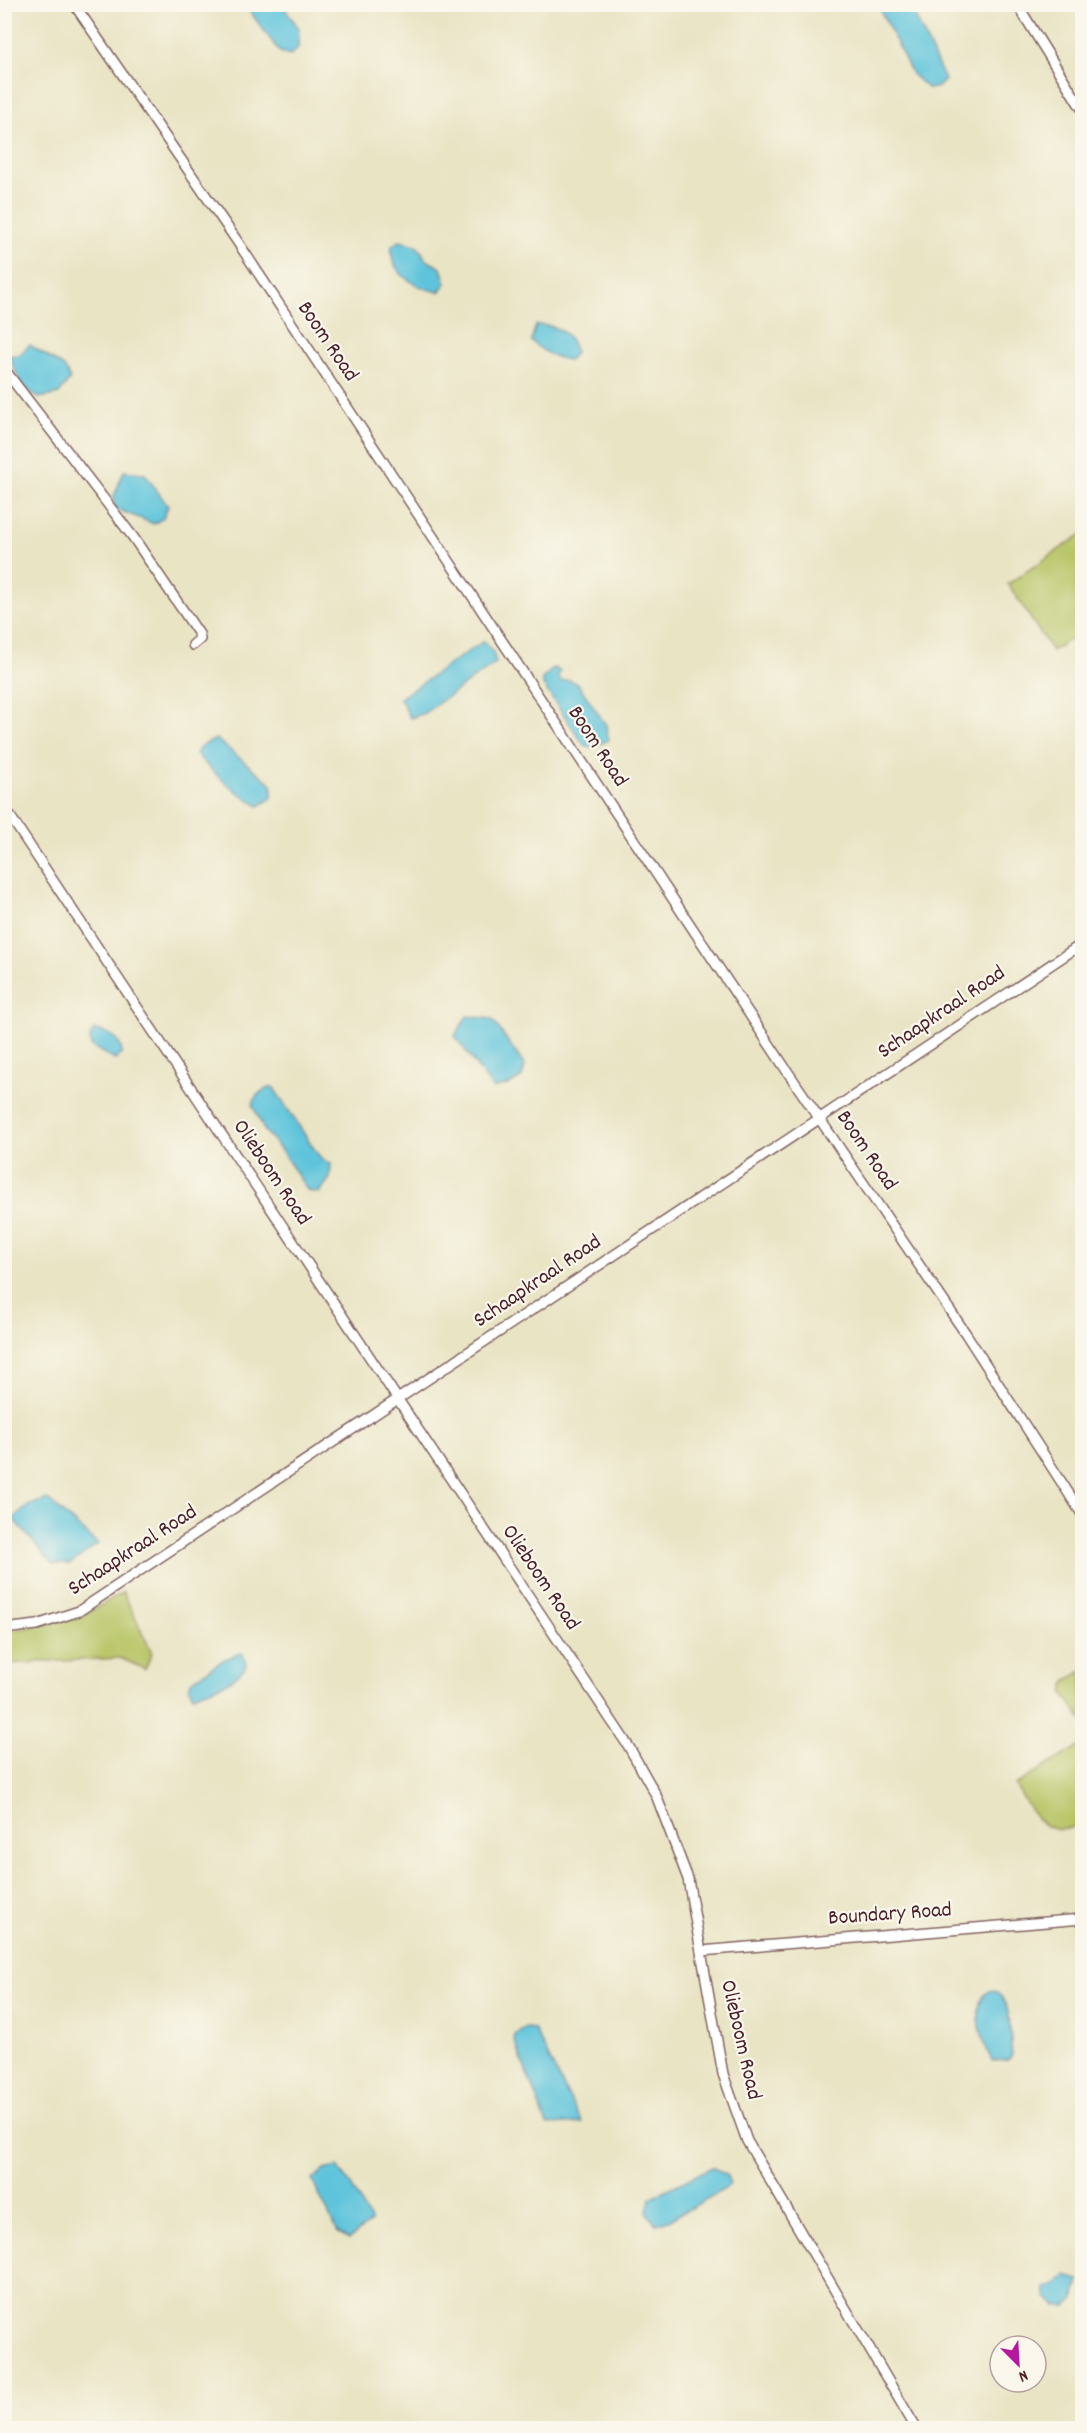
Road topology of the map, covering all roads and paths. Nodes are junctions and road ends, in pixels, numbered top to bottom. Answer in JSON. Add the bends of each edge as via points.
{"nodes":[{"id":1,"x":74,"y":4,"type":"edge"},
{"id":2,"x":1017,"y":4,"type":"edge"},
{"id":3,"x":1083,"y":109,"type":"edge"},
{"id":4,"x":4,"y":369,"type":"edge"},
{"id":5,"x":193,"y":645,"type":"dead end"},
{"id":6,"x":4,"y":807,"type":"edge"},
{"id":7,"x":1083,"y":944,"type":"edge"},
{"id":8,"x":820,"y":1118,"type":"junction"},
{"id":9,"x":397,"y":1399,"type":"junction"},
{"id":10,"x":1083,"y":1514,"type":"edge"},
{"id":11,"x":4,"y":1629,"type":"edge"},
{"id":12,"x":1083,"y":1919,"type":"edge"},
{"id":13,"x":701,"y":1951,"type":"junction"},
{"id":14,"x":916,"y":2428,"type":"edge"}],
"edges":[{"from":1,"to":8,"type":"street","name":"Boom Road"},
{"from":2,"to":3,"type":"street"},
{"from":4,"to":5,"type":"street","via":[[132,537],[199,634],[200,639]]},
{"from":6,"to":9,"type":"street","name":"Olieboom Road"},
{"from":7,"to":8,"type":"street","name":"Schaapkraal Road"},
{"from":8,"to":9,"type":"street","name":"Schaapkraal Road"},
{"from":8,"to":10,"type":"street","name":"Boom Road"},
{"from":9,"to":11,"type":"street","name":"Schaapkraal Road","via":[[79,1611],[37,1625]]},
{"from":9,"to":13,"type":"street","name":"Olieboom Road","via":[[629,1747],[656,1795],[688,1879]]},
{"from":12,"to":13,"type":"street","name":"Boundary Road"},
{"from":13,"to":14,"type":"street","name":"Olieboom Road","via":[[723,2074],[747,2141]]}]}
